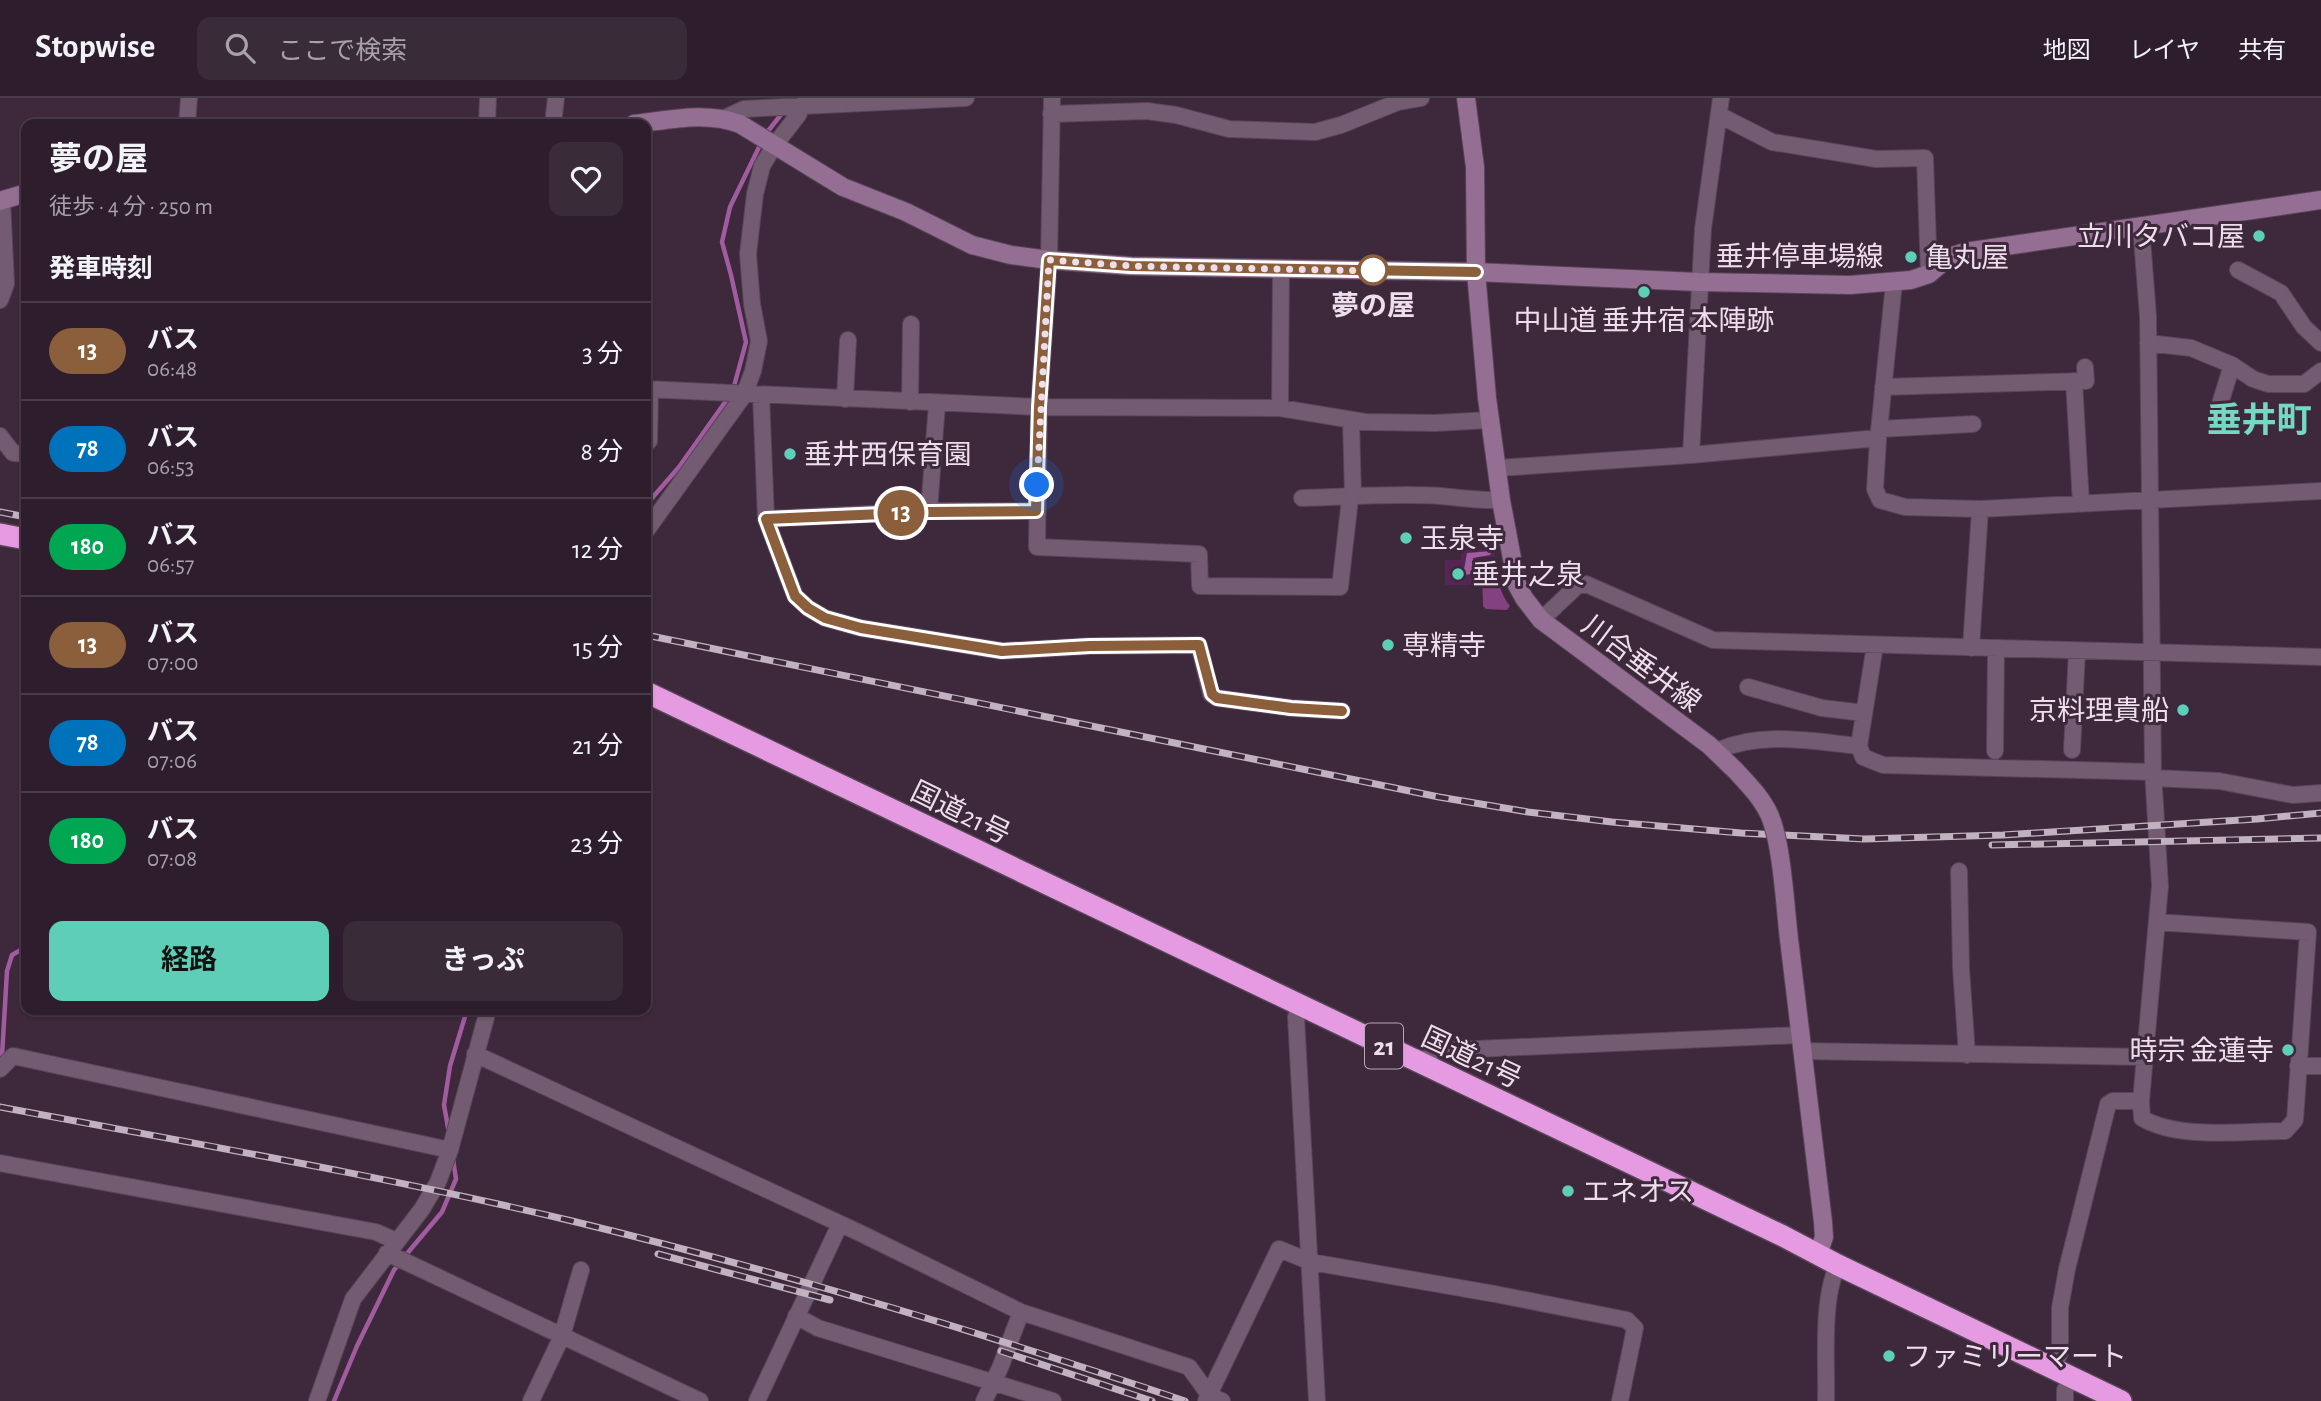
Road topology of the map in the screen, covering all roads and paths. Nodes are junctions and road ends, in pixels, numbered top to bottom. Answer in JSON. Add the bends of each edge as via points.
{"nodes":[{"id":1,"x":189,"y":98,"type":"edge"},
{"id":2,"x":488,"y":98,"type":"edge"},
{"id":3,"x":556,"y":98,"type":"edge"},
{"id":4,"x":966,"y":98,"type":"edge"},
{"id":5,"x":1421,"y":98,"type":"edge"},
{"id":6,"x":1466,"y":98,"type":"edge"},
{"id":7,"x":1721,"y":98,"type":"edge"},
{"id":8,"x":804,"y":101,"type":"edge"},
{"id":9,"x":1052,"y":106,"type":"edge"},
{"id":10,"x":1718,"y":115,"type":"junction"},
{"id":11,"x":725,"y":118,"type":"junction"},
{"id":12,"x":187,"y":119,"type":"edge"},
{"id":13,"x":487,"y":119,"type":"edge"},
{"id":14,"x":554,"y":119,"type":"edge"},
{"id":15,"x":651,"y":122,"type":"edge"},
{"id":16,"x":774,"y":146,"type":"junction"},
{"id":17,"x":21,"y":194,"type":"edge"},
{"id":18,"x":1,"y":200,"type":"edge"},
{"id":19,"x":2321,"y":200,"type":"edge"},
{"id":20,"x":2141,"y":226,"type":"junction"},
{"id":21,"x":1049,"y":260,"type":"junction"},
{"id":22,"x":1281,"y":269,"type":"junction"},
{"id":23,"x":2238,"y":270,"type":"dead end"},
{"id":24,"x":1476,"y":272,"type":"junction"},
{"id":25,"x":1929,"y":274,"type":"junction"},
{"id":26,"x":1698,"y":282,"type":"junction"},
{"id":27,"x":1894,"y":283,"type":"junction"},
{"id":28,"x":0,"y":300,"type":"edge"},
{"id":29,"x":911,"y":324,"type":"dead end"},
{"id":30,"x":848,"y":340,"type":"dead end"},
{"id":31,"x":2148,"y":343,"type":"junction"},
{"id":32,"x":2321,"y":343,"type":"edge"},
{"id":33,"x":2232,"y":365,"type":"junction"},
{"id":34,"x":2085,"y":367,"type":"dead end"},
{"id":35,"x":2321,"y":371,"type":"edge"},
{"id":36,"x":2074,"y":381,"type":"junction"},
{"id":37,"x":1883,"y":387,"type":"junction"},
{"id":38,"x":651,"y":389,"type":"edge"},
{"id":39,"x":732,"y":394,"type":"junction"},
{"id":40,"x":761,"y":396,"type":"junction"},
{"id":41,"x":845,"y":399,"type":"junction"},
{"id":42,"x":910,"y":402,"type":"junction"},
{"id":43,"x":937,"y":403,"type":"junction"},
{"id":44,"x":2220,"y":404,"type":"dead end"},
{"id":45,"x":1039,"y":407,"type":"junction"},
{"id":46,"x":1280,"y":408,"type":"junction"},
{"id":47,"x":1351,"y":420,"type":"junction"},
{"id":48,"x":1490,"y":420,"type":"junction"},
{"id":49,"x":1973,"y":424,"type":"dead end"},
{"id":50,"x":1878,"y":435,"type":"junction"},
{"id":51,"x":0,"y":436,"type":"edge"},
{"id":52,"x":21,"y":454,"type":"edge"},
{"id":53,"x":1690,"y":455,"type":"junction"},
{"id":54,"x":1498,"y":468,"type":"junction"},
{"id":55,"x":2321,"y":491,"type":"edge"},
{"id":56,"x":1353,"y":496,"type":"junction"},
{"id":57,"x":1302,"y":498,"type":"dead end"},
{"id":58,"x":1501,"y":500,"type":"junction"},
{"id":59,"x":2149,"y":500,"type":"junction"},
{"id":60,"x":2081,"y":504,"type":"junction"},
{"id":61,"x":1980,"y":509,"type":"junction"},
{"id":62,"x":1036,"y":511,"type":"junction"},
{"id":63,"x":929,"y":512,"type":"junction"},
{"id":64,"x":766,"y":519,"type":"junction"},
{"id":65,"x":651,"y":520,"type":"edge"},
{"id":66,"x":0,"y":534,"type":"edge"},
{"id":67,"x":21,"y":538,"type":"edge"},
{"id":68,"x":1541,"y":620,"type":"junction"},
{"id":69,"x":1875,"y":645,"type":"junction"},
{"id":70,"x":1971,"y":648,"type":"junction"},
{"id":71,"x":1996,"y":648,"type":"junction"},
{"id":72,"x":2077,"y":651,"type":"junction"},
{"id":73,"x":2151,"y":653,"type":"junction"},
{"id":74,"x":2321,"y":657,"type":"edge"},
{"id":75,"x":1748,"y":687,"type":"dead end"},
{"id":76,"x":651,"y":694,"type":"edge"},
{"id":77,"x":1342,"y":711,"type":"dead end"},
{"id":78,"x":1864,"y":713,"type":"junction"},
{"id":79,"x":1859,"y":746,"type":"junction"},
{"id":80,"x":2072,"y":750,"type":"dead end"},
{"id":81,"x":1716,"y":751,"type":"junction"},
{"id":82,"x":1995,"y":751,"type":"dead end"},
{"id":83,"x":2153,"y":775,"type":"junction"},
{"id":84,"x":2321,"y":793,"type":"edge"},
{"id":85,"x":1959,"y":871,"type":"dead end"},
{"id":86,"x":2157,"y":922,"type":"junction"},
{"id":87,"x":2314,"y":932,"type":"edge"},
{"id":88,"x":1300,"y":1005,"type":"junction"},
{"id":89,"x":487,"y":1015,"type":"edge"},
{"id":90,"x":1800,"y":1043,"type":"junction"},
{"id":91,"x":475,"y":1054,"type":"junction"},
{"id":92,"x":1967,"y":1055,"type":"junction"},
{"id":93,"x":2145,"y":1057,"type":"junction"},
{"id":94,"x":1415,"y":1060,"type":"junction"},
{"id":95,"x":2298,"y":1066,"type":"junction"},
{"id":96,"x":2321,"y":1066,"type":"edge"},
{"id":97,"x":0,"y":1069,"type":"edge"},
{"id":98,"x":2141,"y":1101,"type":"junction"},
{"id":99,"x":450,"y":1150,"type":"junction"},
{"id":100,"x":0,"y":1164,"type":"edge"},
{"id":101,"x":840,"y":1224,"type":"junction"},
{"id":102,"x":392,"y":1247,"type":"junction"},
{"id":103,"x":1818,"y":1255,"type":"junction"},
{"id":104,"x":1311,"y":1262,"type":"junction"},
{"id":105,"x":1838,"y":1265,"type":"junction"},
{"id":106,"x":581,"y":1270,"type":"dead end"},
{"id":107,"x":1021,"y":1312,"type":"junction"},
{"id":108,"x":796,"y":1316,"type":"junction"},
{"id":109,"x":562,"y":1336,"type":"junction"},
{"id":110,"x":2062,"y":1372,"type":"junction"},
{"id":111,"x":993,"y":1383,"type":"junction"},
{"id":112,"x":1213,"y":1400,"type":"edge"},
{"id":113,"x":317,"y":1401,"type":"edge"},
{"id":114,"x":531,"y":1401,"type":"edge"},
{"id":115,"x":700,"y":1401,"type":"edge"},
{"id":116,"x":757,"y":1401,"type":"edge"},
{"id":117,"x":984,"y":1401,"type":"edge"},
{"id":118,"x":1053,"y":1401,"type":"edge"},
{"id":119,"x":1317,"y":1401,"type":"edge"},
{"id":120,"x":1620,"y":1401,"type":"edge"},
{"id":121,"x":1826,"y":1401,"type":"edge"},
{"id":122,"x":2065,"y":1401,"type":"edge"},
{"id":123,"x":2121,"y":1401,"type":"edge"}],
"edges":[{"from":1,"to":12,"type":"street"},
{"from":2,"to":13,"type":"street"},
{"from":3,"to":14,"type":"street"},
{"from":4,"to":8,"type":"street"},
{"from":5,"to":9,"type":"street","via":[[1315,132],[1229,129],[1147,111]]},
{"from":6,"to":24,"type":"main road","name":"川合垂井線","via":[[1475,167]]},
{"from":7,"to":10,"type":"street"},
{"from":8,"to":11,"type":"street","via":[[744,109]]},
{"from":8,"to":16,"type":"street"},
{"from":9,"to":21,"type":"street"},
{"from":10,"to":25,"type":"street","via":[[1772,142],[1876,159],[1925,158]]},
{"from":10,"to":26,"type":"street"},
{"from":11,"to":15,"type":"main road"},
{"from":11,"to":16,"type":"main road","name":"垂井停車場線"},
{"from":16,"to":21,"type":"main road","name":"垂井停車場線","via":[[843,187],[972,245]]},
{"from":16,"to":39,"type":"street","via":[[762,166],[748,254],[759,341],[753,371]]},
{"from":17,"to":18,"type":"main road"},
{"from":18,"to":28,"type":"street","via":[[6,284]]},
{"from":19,"to":20,"type":"main road","name":"垂井停車場線"},
{"from":20,"to":25,"type":"main road","name":"垂井停車場線","via":[[1965,252],[1949,257]]},
{"from":20,"to":31,"type":"street"},
{"from":21,"to":22,"type":"main road","name":"垂井停車場線"},
{"from":21,"to":45,"type":"street"},
{"from":22,"to":24,"type":"main road","name":"垂井停車場線"},
{"from":22,"to":46,"type":"street"},
{"from":23,"to":32,"type":"street","via":[[2281,293]]},
{"from":24,"to":26,"type":"main road","name":"垂井停車場線"},
{"from":24,"to":48,"type":"main road","name":"川合垂井線"},
{"from":25,"to":27,"type":"main road","name":"垂井停車場線"},
{"from":26,"to":27,"type":"main road","name":"垂井停車場線"},
{"from":26,"to":53,"type":"street"},
{"from":27,"to":37,"type":"street"},
{"from":29,"to":42,"type":"street"},
{"from":30,"to":41,"type":"street"},
{"from":31,"to":33,"type":"street","via":[[2191,348]]},
{"from":31,"to":59,"type":"street"},
{"from":33,"to":35,"type":"street","via":[[2268,384],[2304,384]]},
{"from":33,"to":44,"type":"street"},
{"from":34,"to":36,"type":"street","via":[[2086,381]]},
{"from":36,"to":37,"type":"street"},
{"from":36,"to":60,"type":"street"},
{"from":37,"to":50,"type":"street"},
{"from":38,"to":39,"type":"street"},
{"from":39,"to":40,"type":"street"},
{"from":39,"to":65,"type":"street"},
{"from":40,"to":41,"type":"street"},
{"from":40,"to":64,"type":"street"},
{"from":41,"to":42,"type":"street"},
{"from":42,"to":43,"type":"street"},
{"from":43,"to":45,"type":"street"},
{"from":43,"to":63,"type":"street"},
{"from":45,"to":46,"type":"street"},
{"from":45,"to":62,"type":"street"},
{"from":46,"to":47,"type":"street"},
{"from":47,"to":48,"type":"street"},
{"from":47,"to":56,"type":"street"},
{"from":48,"to":54,"type":"main road","name":"川合垂井線"},
{"from":49,"to":50,"type":"street"},
{"from":50,"to":53,"type":"street"},
{"from":50,"to":61,"type":"street","via":[[1875,489],[1880,500],[1905,507]]},
{"from":51,"to":52,"type":"street","via":[[13,453]]},
{"from":53,"to":54,"type":"street"},
{"from":54,"to":58,"type":"main road","name":"川合垂井線"},
{"from":55,"to":59,"type":"street"},
{"from":56,"to":57,"type":"street"},
{"from":56,"to":58,"type":"street"},
{"from":56,"to":62,"type":"street","via":[[1349,499],[1340,587],[1200,586],[1199,554],[1037,547]]},
{"from":58,"to":68,"type":"main road","name":"川合垂井線","via":[[1517,584]]},
{"from":59,"to":60,"type":"street"},
{"from":59,"to":73,"type":"street"},
{"from":60,"to":61,"type":"street"},
{"from":61,"to":70,"type":"street"},
{"from":62,"to":63,"type":"street"},
{"from":63,"to":64,"type":"street"},
{"from":64,"to":77,"type":"street","via":[[795,596],[825,618],[1002,651],[1199,645],[1217,698]]},
{"from":66,"to":67,"type":"highway"},
{"from":68,"to":69,"type":"street","via":[[1577,586],[1586,584],[1713,640]]},
{"from":68,"to":81,"type":"main road","name":"川合垂井線"},
{"from":69,"to":70,"type":"street"},
{"from":69,"to":78,"type":"street"},
{"from":70,"to":71,"type":"street"},
{"from":71,"to":72,"type":"street"},
{"from":71,"to":82,"type":"street"},
{"from":72,"to":73,"type":"street"},
{"from":72,"to":80,"type":"street"},
{"from":73,"to":74,"type":"street"},
{"from":73,"to":83,"type":"street"},
{"from":75,"to":78,"type":"street","via":[[1822,708]]},
{"from":76,"to":88,"type":"highway","name":"国道21号","number":"21"},
{"from":78,"to":79,"type":"street"},
{"from":79,"to":81,"type":"street","via":[[1776,738],[1736,742]]},
{"from":79,"to":83,"type":"street","via":[[1863,757],[1883,765]]},
{"from":81,"to":90,"type":"main road","name":"川合垂井線","bridge":true,"via":[[1760,798],[1770,817]]},
{"from":83,"to":84,"type":"street","via":[[2293,795]]},
{"from":83,"to":86,"type":"street","via":[[2160,886]]},
{"from":85,"to":92,"type":"street"},
{"from":86,"to":87,"type":"street"},
{"from":86,"to":93,"type":"street"},
{"from":87,"to":95,"type":"street"},
{"from":88,"to":94,"type":"highway","name":"国道21号","number":"21"},
{"from":88,"to":104,"type":"street","via":[[1296,1017]]},
{"from":89,"to":91,"type":"street"},
{"from":90,"to":92,"type":"street"},
{"from":90,"to":94,"type":"street","via":[[1430,1051]]},
{"from":90,"to":103,"type":"main road","name":"川合垂井線","via":[[1823,1222]]},
{"from":91,"to":99,"type":"street"},
{"from":91,"to":101,"type":"street"},
{"from":92,"to":93,"type":"street"},
{"from":93,"to":98,"type":"street"},
{"from":94,"to":103,"type":"highway","name":"国道21号","number":"21"},
{"from":95,"to":96,"type":"street"},
{"from":95,"to":98,"type":"street","via":[[2295,1120],[2285,1131],[2167,1129],[2142,1118]]},
{"from":97,"to":99,"type":"street","via":[[13,1056]]},
{"from":98,"to":110,"type":"street","via":[[2108,1104],[2060,1308]]},
{"from":99,"to":102,"type":"street","via":[[422,1209]]},
{"from":100,"to":102,"type":"street","via":[[376,1232]]},
{"from":101,"to":107,"type":"street"},
{"from":101,"to":108,"type":"street"},
{"from":102,"to":109,"type":"street"},
{"from":102,"to":113,"type":"street","via":[[353,1299]]},
{"from":103,"to":105,"type":"highway","name":"国道21号","number":"21"},
{"from":104,"to":112,"type":"street","via":[[1279,1249]]},
{"from":104,"to":119,"type":"street"},
{"from":104,"to":120,"type":"street","via":[[1627,1320],[1635,1328]]},
{"from":105,"to":110,"type":"highway","name":"国道21号","number":"21"},
{"from":105,"to":121,"type":"street","via":[[1828,1294]]},
{"from":106,"to":109,"type":"street"},
{"from":107,"to":111,"type":"street"},
{"from":107,"to":112,"type":"street","via":[[1189,1367]]},
{"from":108,"to":111,"type":"street","via":[[818,1328]]},
{"from":108,"to":116,"type":"street"},
{"from":109,"to":114,"type":"street"},
{"from":109,"to":115,"type":"street"},
{"from":110,"to":122,"type":"street"},
{"from":110,"to":123,"type":"highway","name":"国道21号","number":"21"},
{"from":111,"to":117,"type":"street"},
{"from":111,"to":118,"type":"street"}]}
